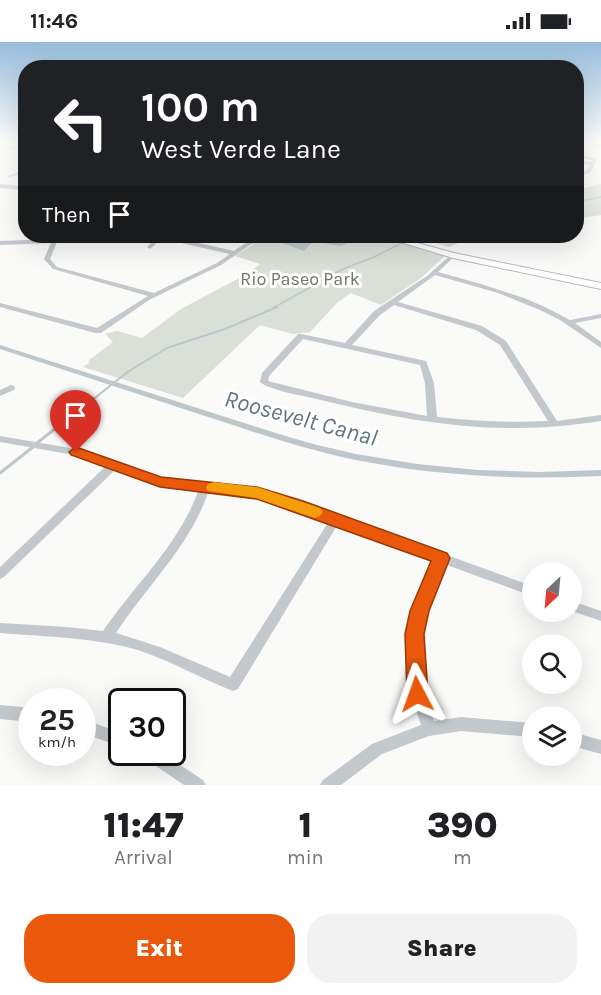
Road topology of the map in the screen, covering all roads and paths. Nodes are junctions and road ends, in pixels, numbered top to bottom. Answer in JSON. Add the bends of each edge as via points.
{"nodes":[{"id":1,"x":14,"y":175,"type":"edge"},
{"id":2,"x":9,"y":176,"type":"dead end"},
{"id":3,"x":1,"y":187,"type":"edge"},
{"id":4,"x":18,"y":190,"type":"edge"},
{"id":5,"x":18,"y":242,"type":"edge"},
{"id":6,"x":0,"y":243,"type":"edge"},
{"id":7,"x":54,"y":243,"type":"edge"},
{"id":8,"x":154,"y":243,"type":"edge"},
{"id":9,"x":182,"y":243,"type":"edge"},
{"id":10,"x":250,"y":243,"type":"edge"},
{"id":11,"x":416,"y":243,"type":"edge"},
{"id":12,"x":421,"y":244,"type":"junction"},
{"id":13,"x":150,"y":247,"type":"dead end"},
{"id":14,"x":234,"y":254,"type":"junction"},
{"id":15,"x":453,"y":255,"type":"junction"},
{"id":16,"x":433,"y":273,"type":"junction"},
{"id":17,"x":601,"y":281,"type":"edge"},
{"id":18,"x":601,"y":286,"type":"edge"},
{"id":19,"x":154,"y":295,"type":"junction"},
{"id":20,"x":392,"y":302,"type":"junction"},
{"id":21,"x":0,"y":305,"type":"edge"},
{"id":22,"x":601,"y":315,"type":"edge"},
{"id":23,"x":571,"y":322,"type":"junction"},
{"id":24,"x":601,"y":346,"type":"edge"},
{"id":25,"x":346,"y":347,"type":"junction"},
{"id":26,"x":10,"y":388,"type":"dead end"},
{"id":27,"x":0,"y":393,"type":"edge"},
{"id":28,"x":601,"y":418,"type":"edge"},
{"id":29,"x":432,"y":420,"type":"junction"},
{"id":30,"x":554,"y":424,"type":"junction"},
{"id":31,"x":0,"y":439,"type":"edge"},
{"id":32,"x":114,"y":465,"type":"junction"},
{"id":33,"x":205,"y":487,"type":"junction"},
{"id":34,"x":335,"y":520,"type":"junction"},
{"id":35,"x":441,"y":558,"type":"junction"},
{"id":36,"x":0,"y":574,"type":"edge"},
{"id":37,"x":522,"y":587,"type":"edge"},
{"id":38,"x":582,"y":609,"type":"edge"},
{"id":39,"x":601,"y":616,"type":"edge"},
{"id":40,"x":0,"y":628,"type":"edge"},
{"id":41,"x":106,"y":637,"type":"junction"},
{"id":42,"x":0,"y":712,"type":"edge"},
{"id":43,"x":18,"y":714,"type":"edge"},
{"id":44,"x":429,"y":729,"type":"junction"},
{"id":45,"x":522,"y":729,"type":"edge"},
{"id":46,"x":582,"y":742,"type":"edge"},
{"id":47,"x":601,"y":747,"type":"edge"},
{"id":48,"x":169,"y":766,"type":"edge"},
{"id":49,"x":198,"y":785,"type":"edge"},
{"id":50,"x":328,"y":785,"type":"edge"}],
"edges":[{"from":1,"to":2,"type":"street"},
{"from":3,"to":4,"type":"street"},
{"from":5,"to":6,"type":"street"},
{"from":7,"to":19,"type":"street","via":[[47,259],[55,268]]},
{"from":8,"to":13,"type":"street"},
{"from":9,"to":14,"type":"street"},
{"from":10,"to":14,"type":"street"},
{"from":11,"to":12,"type":"main road"},
{"from":12,"to":15,"type":"main road"},
{"from":12,"to":17,"type":"main road"},
{"from":14,"to":19,"type":"street"},
{"from":15,"to":16,"type":"street"},
{"from":15,"to":18,"type":"main road"},
{"from":16,"to":20,"type":"street"},
{"from":16,"to":23,"type":"street","via":[[522,298]]},
{"from":19,"to":21,"type":"street","via":[[98,332]]},
{"from":20,"to":25,"type":"street"},
{"from":20,"to":30,"type":"street","via":[[479,328],[503,343]]},
{"from":22,"to":23,"type":"street"},
{"from":23,"to":24,"type":"street"},
{"from":25,"to":29,"type":"street","via":[[423,363]]},
{"from":25,"to":29,"type":"street","via":[[302,336],[265,375],[264,382],[351,406]]},
{"from":26,"to":27,"type":"street"},
{"from":28,"to":30,"type":"street"},
{"from":29,"to":30,"type":"street"},
{"from":31,"to":32,"type":"street","via":[[76,452]]},
{"from":32,"to":33,"type":"street","via":[[160,482]]},
{"from":32,"to":36,"type":"street"},
{"from":33,"to":34,"type":"street","via":[[257,493]]},
{"from":33,"to":41,"type":"street","via":[[200,508],[182,537],[122,610]]},
{"from":34,"to":35,"type":"street"},
{"from":34,"to":41,"type":"street","via":[[233,685],[185,662]]},
{"from":35,"to":37,"type":"street"},
{"from":35,"to":44,"type":"street","via":[[414,634],[417,694]]},
{"from":38,"to":39,"type":"street"},
{"from":40,"to":41,"type":"street"},
{"from":42,"to":43,"type":"street"},
{"from":44,"to":45,"type":"street","via":[[461,723]]},
{"from":44,"to":50,"type":"street","via":[[377,748]]},
{"from":46,"to":47,"type":"street"},
{"from":48,"to":49,"type":"street"}]}
